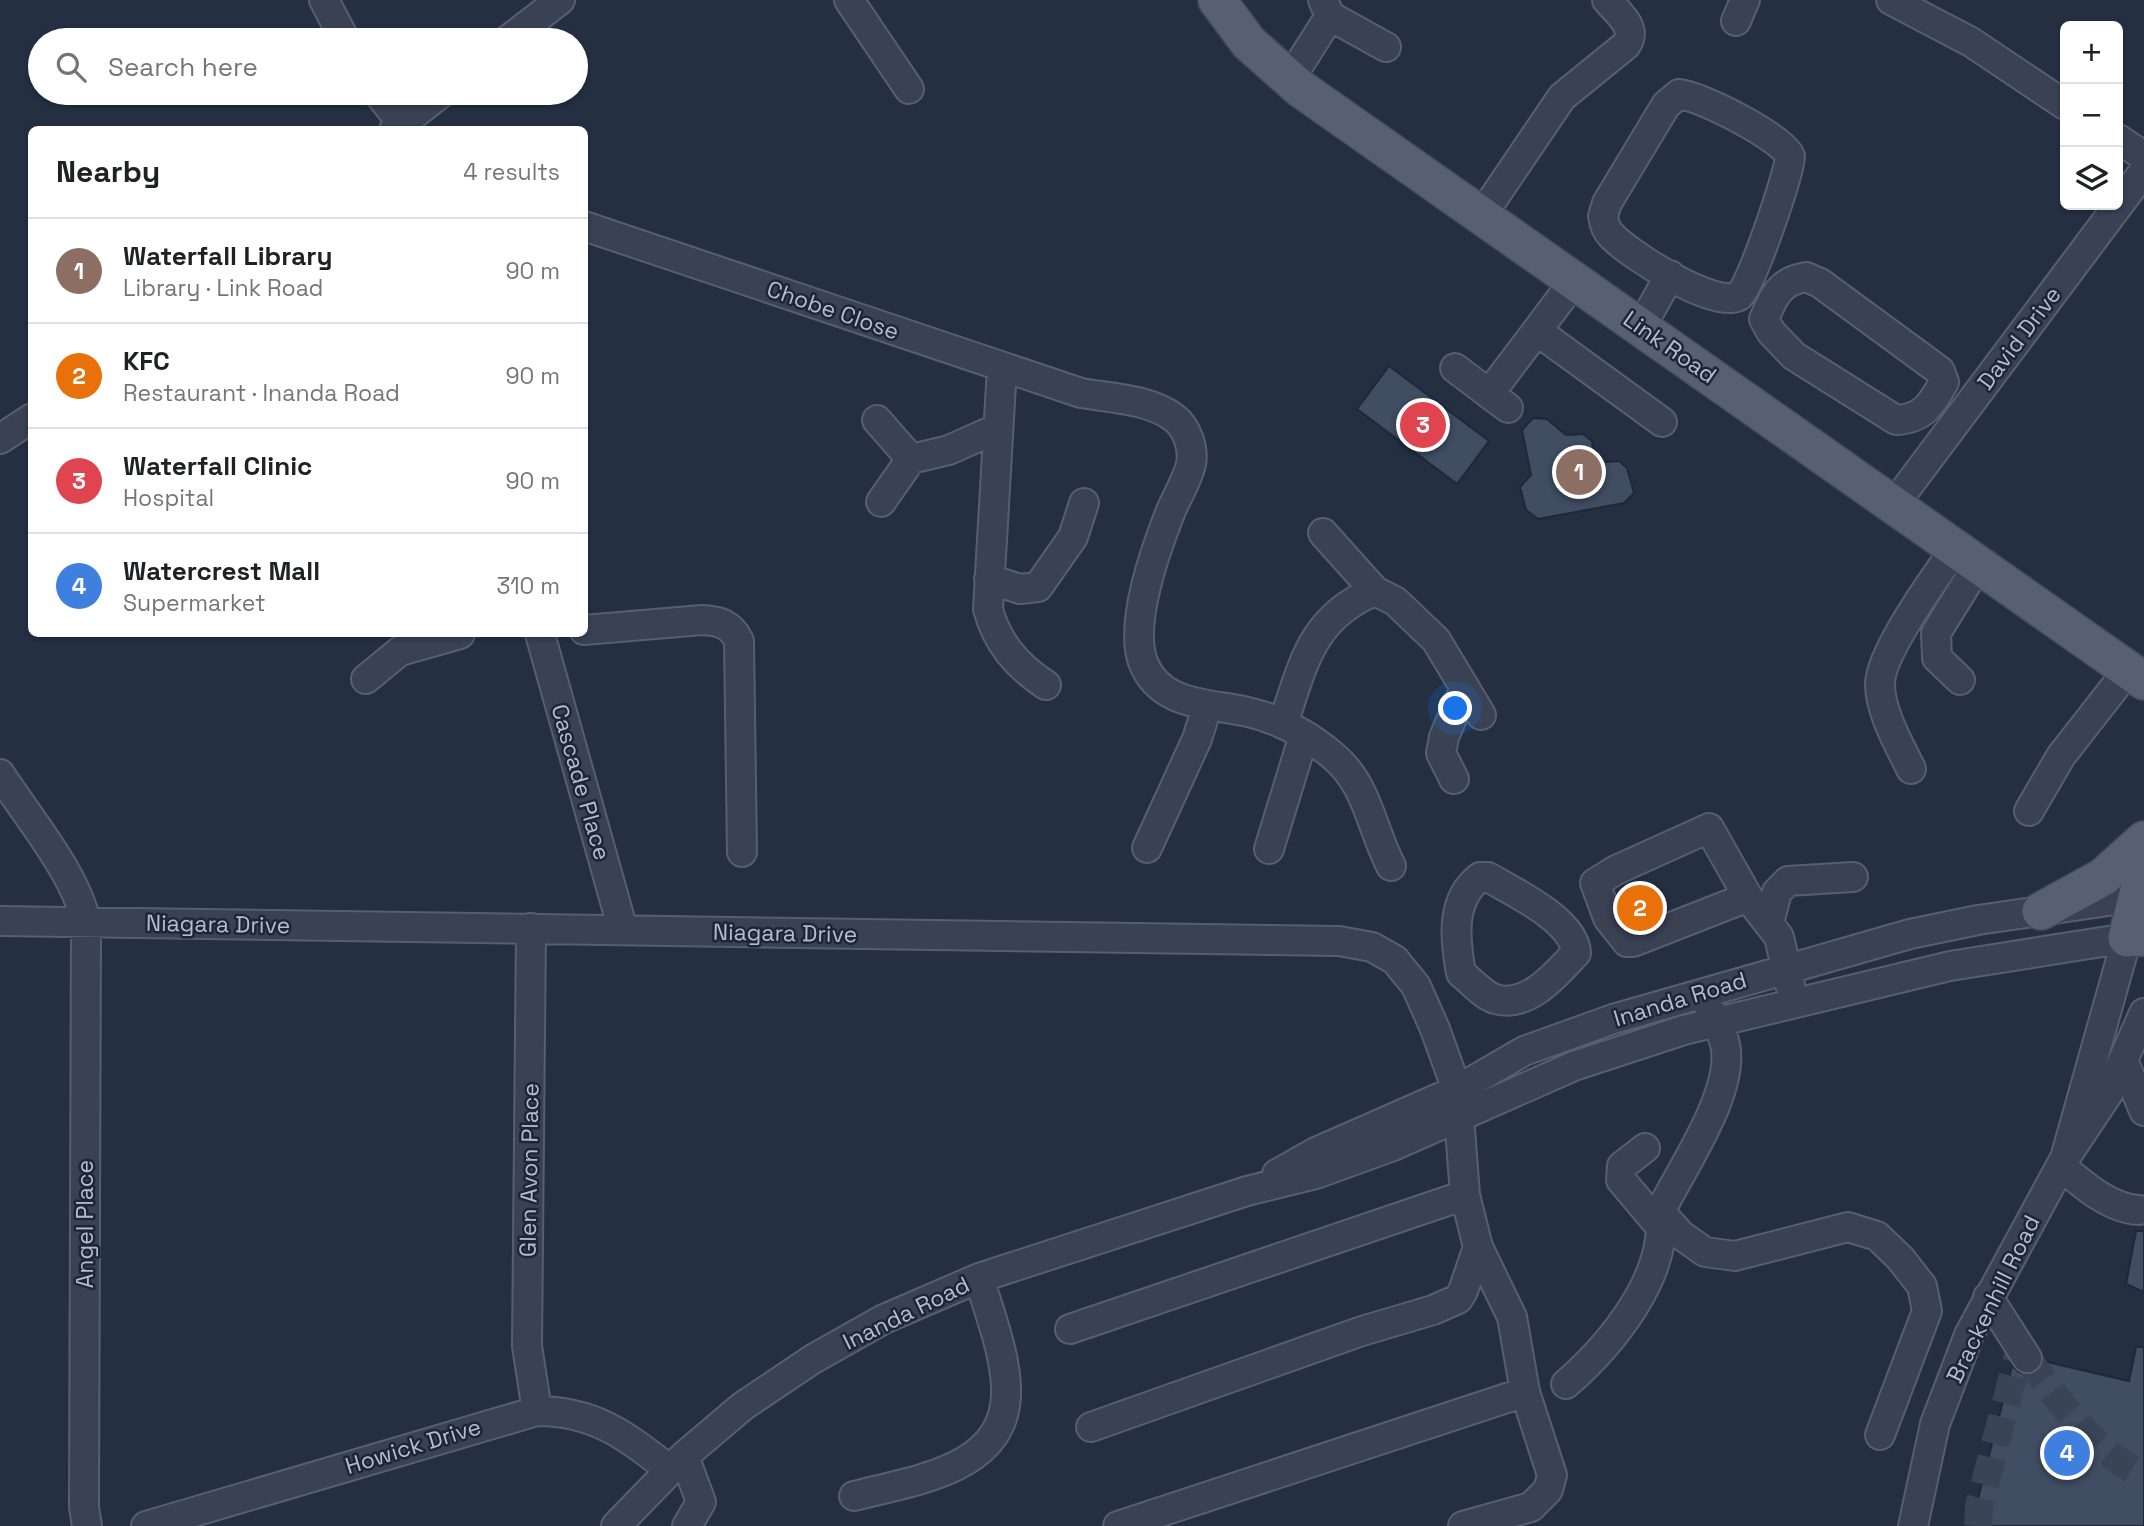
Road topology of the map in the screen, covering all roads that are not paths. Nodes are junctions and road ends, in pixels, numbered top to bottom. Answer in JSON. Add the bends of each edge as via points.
{"nodes":[{"id":1,"x":324,"y":0,"type":"edge"},
{"id":2,"x":560,"y":0,"type":"edge"},
{"id":3,"x":849,"y":0,"type":"edge"},
{"id":4,"x":1217,"y":0,"type":"edge"},
{"id":5,"x":1607,"y":0,"type":"edge"},
{"id":6,"x":1891,"y":0,"type":"edge"},
{"id":7,"x":1326,"y":8,"type":"edge"},
{"id":8,"x":1928,"y":10,"type":"edge"},
{"id":9,"x":339,"y":28,"type":"edge"},
{"id":10,"x":524,"y":28,"type":"edge"},
{"id":11,"x":1386,"y":47,"type":"dead end"},
{"id":12,"x":1290,"y":79,"type":"junction"},
{"id":13,"x":909,"y":89,"type":"dead end"},
{"id":14,"x":2060,"y":102,"type":"edge"},
{"id":15,"x":385,"y":105,"type":"edge"},
{"id":16,"x":425,"y":105,"type":"edge"},
{"id":17,"x":398,"y":126,"type":"edge"},
{"id":18,"x":2123,"y":142,"type":"edge"},
{"id":19,"x":2144,"y":156,"type":"edge"},
{"id":20,"x":2144,"y":171,"type":"edge"},
{"id":21,"x":1482,"y":215,"type":"junction"},
{"id":22,"x":588,"y":227,"type":"edge"},
{"id":23,"x":1670,"y":275,"type":"junction"},
{"id":24,"x":1575,"y":280,"type":"junction"},
{"id":25,"x":1641,"y":327,"type":"junction"},
{"id":26,"x":1536,"y":331,"type":"junction"},
{"id":27,"x":1002,"y":367,"type":"junction"},
{"id":28,"x":1455,"y":368,"type":"dead end"},
{"id":29,"x":1936,"y":398,"type":"junction"},
{"id":30,"x":1962,"y":414,"type":"junction"},
{"id":31,"x":877,"y":420,"type":"dead end"},
{"id":32,"x":28,"y":421,"type":"edge"},
{"id":33,"x":1662,"y":422,"type":"dead end"},
{"id":34,"x":998,"y":428,"type":"junction"},
{"id":35,"x":0,"y":439,"type":"edge"},
{"id":36,"x":911,"y":459,"type":"junction"},
{"id":37,"x":881,"y":502,"type":"dead end"},
{"id":38,"x":1084,"y":503,"type":"dead end"},
{"id":39,"x":1893,"y":506,"type":"junction"},
{"id":40,"x":1323,"y":533,"type":"dead end"},
{"id":41,"x":1967,"y":557,"type":"junction"},
{"id":42,"x":989,"y":579,"type":"junction"},
{"id":43,"x":1375,"y":591,"type":"junction"},
{"id":44,"x":588,"y":630,"type":"edge"},
{"id":45,"x":449,"y":637,"type":"edge"},
{"id":46,"x":541,"y":637,"type":"edge"},
{"id":47,"x":366,"y":679,"type":"dead end"},
{"id":48,"x":2139,"y":679,"type":"edge"},
{"id":49,"x":1960,"y":680,"type":"dead end"},
{"id":50,"x":1046,"y":685,"type":"dead end"},
{"id":51,"x":1465,"y":688,"type":"junction"},
{"id":52,"x":1207,"y":707,"type":"junction"},
{"id":53,"x":1481,"y":715,"type":"dead end"},
{"id":54,"x":1293,"y":730,"type":"junction"},
{"id":55,"x":1911,"y":769,"type":"dead end"},
{"id":56,"x":0,"y":774,"type":"edge"},
{"id":57,"x":1454,"y":779,"type":"dead end"},
{"id":58,"x":2029,"y":811,"type":"dead end"},
{"id":59,"x":2144,"y":840,"type":"edge"},
{"id":60,"x":1147,"y":848,"type":"dead end"},
{"id":61,"x":1269,"y":849,"type":"dead end"},
{"id":62,"x":742,"y":852,"type":"dead end"},
{"id":63,"x":1391,"y":866,"type":"dead end"},
{"id":64,"x":1853,"y":877,"type":"dead end"},
{"id":65,"x":2141,"y":888,"type":"edge"},
{"id":66,"x":1748,"y":897,"type":"junction"},
{"id":67,"x":2041,"y":911,"type":"junction"},
{"id":68,"x":0,"y":921,"type":"edge"},
{"id":69,"x":86,"y":923,"type":"junction"},
{"id":70,"x":1769,"y":923,"type":"junction"},
{"id":71,"x":531,"y":928,"type":"junction"},
{"id":72,"x":623,"y":930,"type":"junction"},
{"id":73,"x":2136,"y":937,"type":"edge"},
{"id":74,"x":1786,"y":968,"type":"junction"},
{"id":75,"x":1461,"y":973,"type":"junction"},
{"id":76,"x":1416,"y":986,"type":"junction"},
{"id":77,"x":1703,"y":992,"type":"junction"},
{"id":78,"x":1794,"y":1001,"type":"junction"},
{"id":79,"x":2144,"y":1013,"type":"edge"},
{"id":80,"x":1715,"y":1022,"type":"junction"},
{"id":81,"x":2124,"y":1062,"type":"junction"},
{"id":82,"x":1458,"y":1104,"type":"junction"},
{"id":83,"x":2144,"y":1111,"type":"edge"},
{"id":84,"x":1645,"y":1148,"type":"dead end"},
{"id":85,"x":2063,"y":1162,"type":"junction"},
{"id":86,"x":1465,"y":1195,"type":"junction"},
{"id":87,"x":2139,"y":1210,"type":"dead end"},
{"id":88,"x":1661,"y":1221,"type":"junction"},
{"id":89,"x":1478,"y":1247,"type":"junction"},
{"id":90,"x":979,"y":1278,"type":"junction"},
{"id":91,"x":1988,"y":1297,"type":"junction"},
{"id":92,"x":1070,"y":1329,"type":"dead end"},
{"id":93,"x":2019,"y":1351,"type":"tunnel mouth"},
{"id":94,"x":1566,"y":1384,"type":"dead end"},
{"id":95,"x":1525,"y":1392,"type":"junction"},
{"id":96,"x":537,"y":1411,"type":"junction"},
{"id":97,"x":1091,"y":1427,"type":"dead end"},
{"id":98,"x":1880,"y":1435,"type":"dead end"},
{"id":99,"x":677,"y":1463,"type":"junction"},
{"id":100,"x":855,"y":1496,"type":"dead end"},
{"id":101,"x":232,"y":1513,"type":"edge"},
{"id":102,"x":87,"y":1526,"type":"edge"},
{"id":103,"x":146,"y":1526,"type":"edge"},
{"id":104,"x":615,"y":1526,"type":"edge"},
{"id":105,"x":687,"y":1526,"type":"edge"},
{"id":106,"x":1118,"y":1526,"type":"edge"},
{"id":107,"x":1463,"y":1526,"type":"edge"},
{"id":108,"x":1913,"y":1526,"type":"edge"}],
"edges":[{"from":1,"to":9,"type":"street"},
{"from":2,"to":10,"type":"street"},
{"from":3,"to":13,"type":"street"},
{"from":4,"to":12,"type":"main road","name":"Link Road","via":[[1249,43]]},
{"from":5,"to":21,"type":"street","via":[[1631,30],[1631,38],[1562,97]]},
{"from":6,"to":8,"type":"street"},
{"from":7,"to":11,"type":"street"},
{"from":7,"to":12,"type":"street"},
{"from":8,"to":14,"type":"street"},
{"from":12,"to":21,"type":"main road","name":"Link Road"},
{"from":15,"to":17,"type":"street"},
{"from":16,"to":17,"type":"street"},
{"from":18,"to":19,"type":"street"},
{"from":20,"to":30,"type":"street","name":"David Drive"},
{"from":21,"to":24,"type":"main road","name":"Link Road"},
{"from":22,"to":27,"type":"street","name":"Chobe Close"},
{"from":23,"to":23,"type":"street","via":[[1611,236],[1602,216],[1666,105],[1679,94],[1724,112],[1781,144],[1790,163],[1754,274],[1739,296],[1728,300],[1711,297]]},
{"from":23,"to":25,"type":"street"},
{"from":24,"to":25,"type":"main road","name":"Link Road"},
{"from":24,"to":26,"type":"street"},
{"from":25,"to":39,"type":"main road","name":"Link Road"},
{"from":26,"to":28,"type":"street","via":[[1499,401]]},
{"from":26,"to":33,"type":"street"},
{"from":27,"to":34,"type":"street"},
{"from":27,"to":52,"type":"street","name":"Chobe Close","via":[[1081,393],[1160,409],[1176,419],[1186,434],[1191,465],[1161,535],[1138,641],[1144,665],[1160,686],[1181,700]]},
{"from":29,"to":29,"type":"street","via":[[1910,419],[1896,420],[1878,411],[1782,345],[1764,319],[1771,300],[1797,278],[1821,283],[1933,365],[1944,382]]},
{"from":29,"to":30,"type":"street"},
{"from":30,"to":39,"type":"street","name":"David Drive"},
{"from":31,"to":36,"type":"street"},
{"from":32,"to":35,"type":"street"},
{"from":34,"to":36,"type":"street","via":[[949,450]]},
{"from":34,"to":42,"type":"street"},
{"from":36,"to":37,"type":"street"},
{"from":38,"to":42,"type":"street","via":[[1073,537],[1038,587],[1020,589]]},
{"from":39,"to":41,"type":"main road","name":"Link Road"},
{"from":40,"to":43,"type":"street"},
{"from":41,"to":48,"type":"main road","name":"Link Road"},
{"from":41,"to":49,"type":"street","via":[[1936,633],[1937,658]]},
{"from":41,"to":55,"type":"street","via":[[1890,652],[1880,683],[1883,703]]},
{"from":42,"to":50,"type":"street","via":[[988,609],[1000,640],[1021,669]]},
{"from":43,"to":51,"type":"street","via":[[1418,619],[1443,649]]},
{"from":43,"to":54,"type":"street","via":[[1356,599],[1325,624],[1311,644]]},
{"from":44,"to":62,"type":"street","via":[[718,621],[735,632],[741,692]]},
{"from":45,"to":47,"type":"street","via":[[400,650]]},
{"from":46,"to":72,"type":"street","name":"Cascade Place"},
{"from":48,"to":58,"type":"street","via":[[2061,756]]},
{"from":51,"to":53,"type":"street"},
{"from":51,"to":57,"type":"street","via":[[1441,753]]},
{"from":52,"to":54,"type":"street","name":"Chobe Close","via":[[1248,712]]},
{"from":52,"to":60,"type":"street","via":[[1197,740]]},
{"from":54,"to":61,"type":"street"},
{"from":54,"to":63,"type":"street","name":"Chobe Close","via":[[1335,757],[1361,791]]},
{"from":56,"to":69,"type":"street","name":"Angel Place","via":[[71,883]]},
{"from":59,"to":67,"type":"main road","via":[[2103,877]]},
{"from":64,"to":70,"type":"street","via":[[1788,881],[1777,892]]},
{"from":65,"to":67,"type":"street","name":"Inanda Road"},
{"from":65,"to":73,"type":"main road"},
{"from":66,"to":66,"type":"street","via":[[1627,942],[1608,918],[1595,883],[1709,828]]},
{"from":66,"to":70,"type":"street"},
{"from":67,"to":74,"type":"street","name":"Inanda Road","via":[[1910,934]]},
{"from":68,"to":69,"type":"street","name":"Niagara Drive"},
{"from":69,"to":71,"type":"street","name":"Niagara Drive"},
{"from":69,"to":102,"type":"street","name":"Angel Place"},
{"from":70,"to":74,"type":"street","via":[[1779,937]]},
{"from":71,"to":72,"type":"street","name":"Niagara Drive"},
{"from":71,"to":96,"type":"street","name":"Glen Avon Place","via":[[527,1346]]},
{"from":72,"to":76,"type":"street","name":"Niagara Drive","via":[[1339,941],[1372,947],[1395,960]]},
{"from":73,"to":78,"type":"street","name":"Inanda Road","via":[[1950,966]]},
{"from":73,"to":85,"type":"street","name":"Brackenhill Road"},
{"from":74,"to":77,"type":"street","name":"Inanda Road"},
{"from":74,"to":78,"type":"street"},
{"from":75,"to":75,"type":"street","via":[[1458,912],[1468,889],[1480,877],[1488,877],[1543,911],[1572,934],[1576,943],[1576,953],[1550,982],[1513,1001],[1494,999]]},
{"from":75,"to":76,"type":"street"},
{"from":76,"to":82,"type":"street","name":"Niagara Drive"},
{"from":77,"to":80,"type":"street"},
{"from":77,"to":82,"type":"street","name":"Inanda Road","via":[[1535,1046]]},
{"from":78,"to":80,"type":"street","name":"Inanda Road"},
{"from":79,"to":81,"type":"street","name":"Brackenhill Road"},
{"from":80,"to":82,"type":"street","name":"Inanda Road"},
{"from":80,"to":88,"type":"street","via":[[1727,1058],[1720,1088]]},
{"from":81,"to":83,"type":"street"},
{"from":81,"to":85,"type":"street","name":"Brackenhill Road","via":[[2096,1115]]},
{"from":82,"to":86,"type":"street","name":"Niagara Drive"},
{"from":82,"to":90,"type":"street","name":"Inanda Road","via":[[1316,1174],[1247,1191]]},
{"from":84,"to":88,"type":"street","via":[[1622,1166],[1621,1180]]},
{"from":85,"to":87,"type":"street","via":[[2102,1197]]},
{"from":85,"to":91,"type":"street","name":"Brackenhill Road"},
{"from":86,"to":89,"type":"street","name":"Niagara Drive"},
{"from":86,"to":92,"type":"street"},
{"from":88,"to":94,"type":"street","via":[[1640,1294],[1621,1326]]},
{"from":88,"to":98,"type":"street","via":[[1705,1252],[1735,1256],[1848,1227],[1877,1236],[1900,1258],[1922,1286],[1927,1311]]},
{"from":89,"to":95,"type":"street","name":"Niagara Drive","via":[[1512,1317]]},
{"from":89,"to":97,"type":"street","via":[[1458,1299]]},
{"from":90,"to":99,"type":"street","name":"Inanda Road","via":[[884,1319],[813,1359],[743,1406]]},
{"from":90,"to":100,"type":"street","via":[[1006,1387],[1004,1417],[995,1436],[958,1466]]},
{"from":91,"to":93,"type":"street"},
{"from":91,"to":108,"type":"street","name":"Brackenhill Road","via":[[1935,1424]]},
{"from":95,"to":106,"type":"street"},
{"from":95,"to":107,"type":"street","name":"Niagara Drive","via":[[1552,1475],[1548,1490],[1531,1507]]},
{"from":96,"to":99,"type":"street","name":"Howick Drive","via":[[564,1411],[590,1418]]},
{"from":96,"to":101,"type":"street","name":"Howick Drive"},
{"from":99,"to":104,"type":"street","name":"Inanda Road"},
{"from":99,"to":105,"type":"street","via":[[701,1499]]},
{"from":101,"to":103,"type":"street","name":"Howick Drive"}]}
